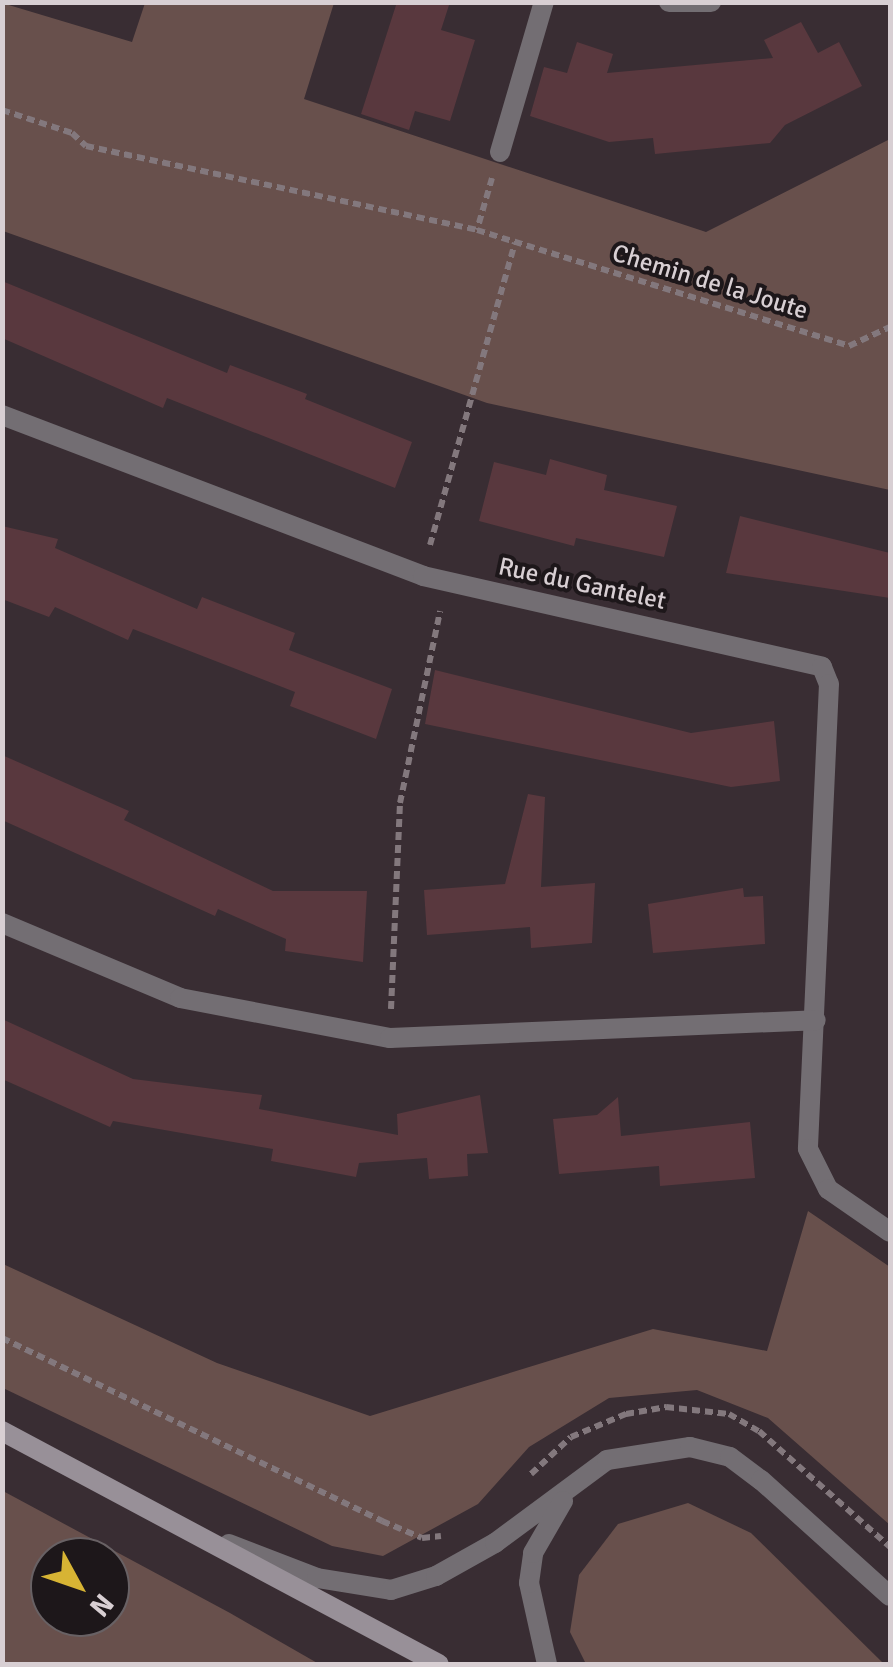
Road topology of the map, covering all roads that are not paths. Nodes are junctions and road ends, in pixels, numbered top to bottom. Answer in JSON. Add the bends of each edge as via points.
{"nodes":[{"id":1,"x":544,"y":2,"type":"edge"},
{"id":2,"x":669,"y":2,"type":"edge"},
{"id":3,"x":711,"y":2,"type":"edge"},
{"id":4,"x":500,"y":152,"type":"road end"},
{"id":5,"x":2,"y":416,"type":"edge"},
{"id":6,"x":2,"y":923,"type":"edge"},
{"id":7,"x":816,"y":1020,"type":"junction"},
{"id":8,"x":890,"y":1232,"type":"edge"},
{"id":9,"x":2,"y":1431,"type":"edge"},
{"id":10,"x":566,"y":1495,"type":"junction"},
{"id":11,"x":218,"y":1540,"type":"junction"},
{"id":12,"x":890,"y":1596,"type":"edge"},
{"id":13,"x":439,"y":1664,"type":"edge"},
{"id":14,"x":546,"y":1664,"type":"edge"}],
"edges":[{"from":1,"to":4,"type":"street"},
{"from":2,"to":3,"type":"street"},
{"from":5,"to":7,"type":"street","name":"Rue du Gantelet","via":[[423,576],[804,657],[822,667],[829,684]]},
{"from":6,"to":7,"type":"street","via":[[180,998],[390,1038]]},
{"from":7,"to":8,"type":"street","name":"Rue du Gantelet","via":[[808,1149],[828,1189]]},
{"from":9,"to":11,"type":"main road"},
{"from":10,"to":11,"type":"street","via":[[436,1576],[391,1590],[317,1578]]},
{"from":10,"to":12,"type":"street","via":[[606,1460],[647,1450],[690,1447],[730,1457]]},
{"from":10,"to":14,"type":"street","via":[[533,1553],[529,1583]]},
{"from":11,"to":13,"type":"main road"}]}
